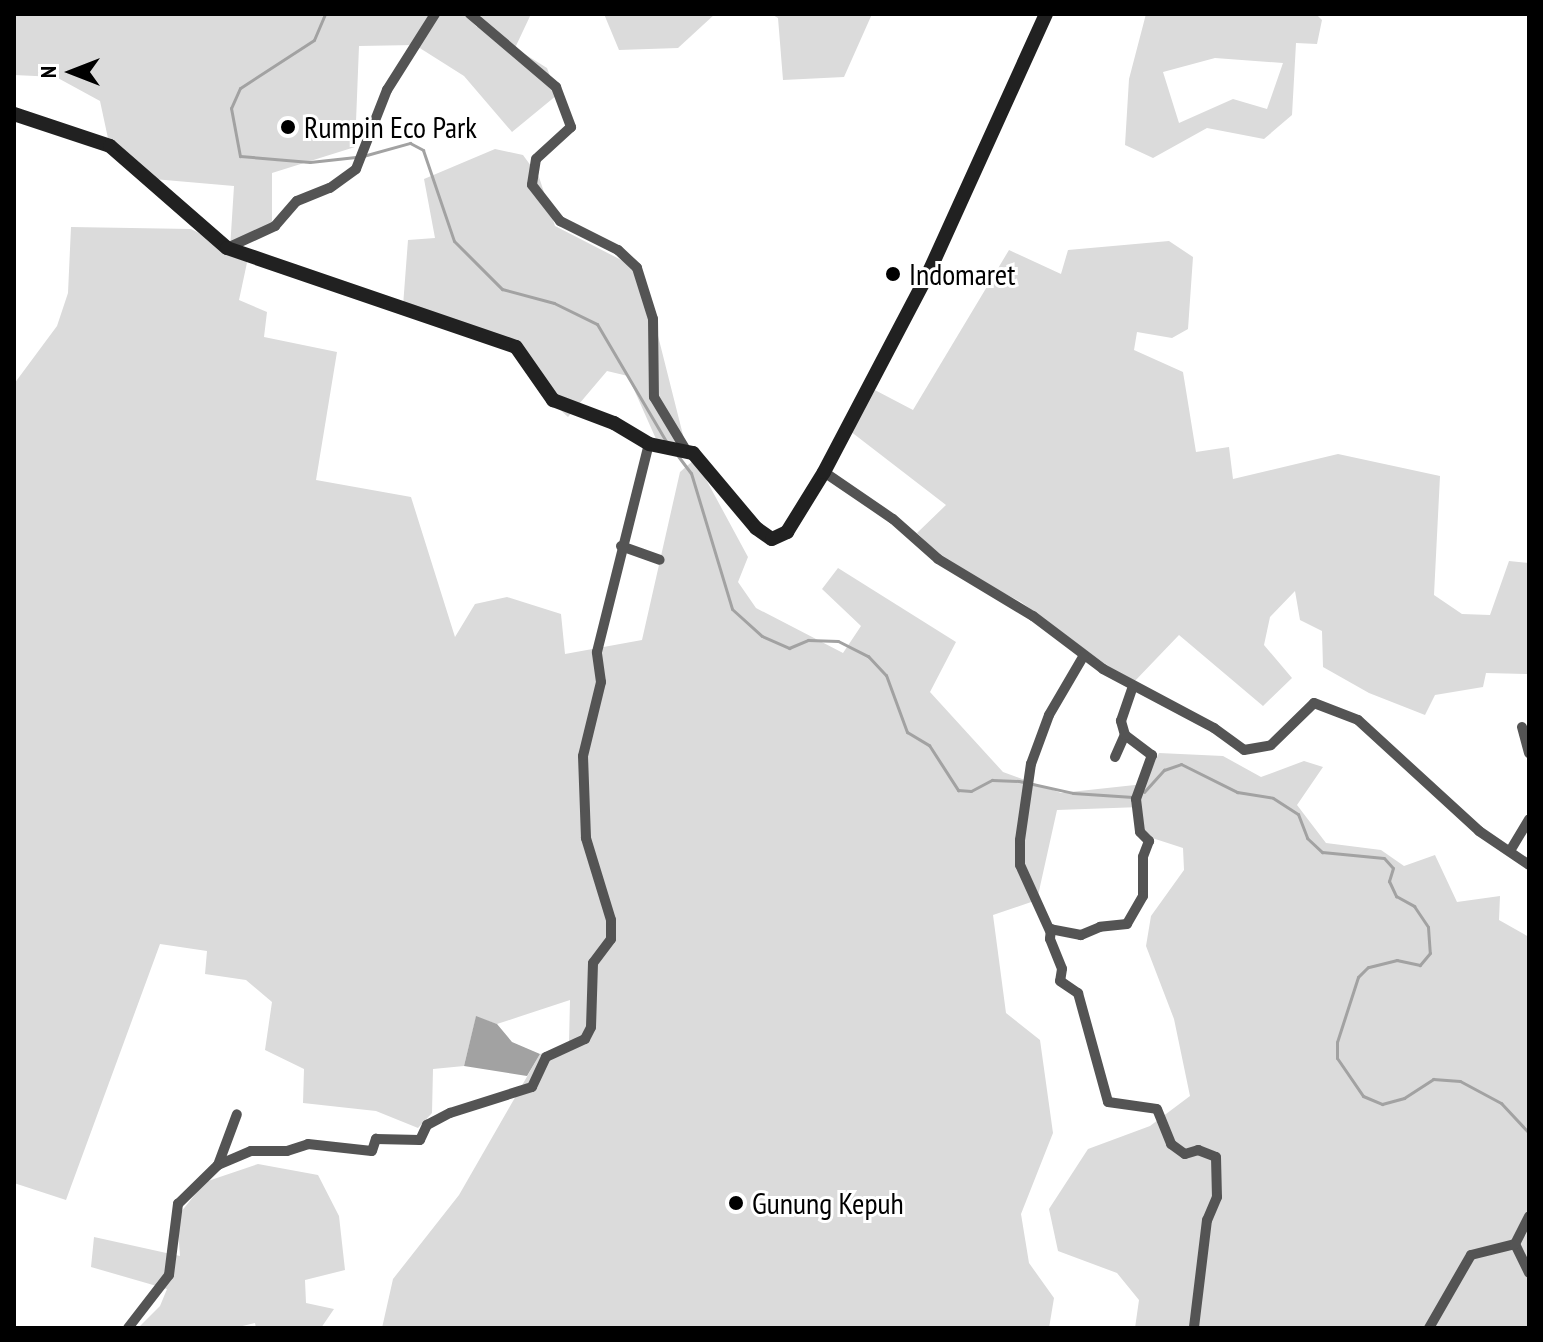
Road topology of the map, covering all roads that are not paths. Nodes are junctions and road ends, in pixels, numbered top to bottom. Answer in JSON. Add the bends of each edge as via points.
{"nodes":[{"id":1,"x":435,"y":14,"type":"edge"},
{"id":2,"x":470,"y":14,"type":"edge"},
{"id":3,"x":1046,"y":14,"type":"edge"},
{"id":4,"x":14,"y":114,"type":"edge"},
{"id":5,"x":227,"y":248,"type":"junction"},
{"id":6,"x":656,"y":446,"type":"junction"},
{"id":7,"x":684,"y":450,"type":"junction"},
{"id":8,"x":824,"y":472,"type":"junction"},
{"id":9,"x":621,"y":546,"type":"junction"},
{"id":10,"x":660,"y":560,"type":"dead end"},
{"id":11,"x":1084,"y":655,"type":"junction"},
{"id":12,"x":1133,"y":687,"type":"junction"},
{"id":13,"x":1522,"y":727,"type":"dead end"},
{"id":14,"x":1125,"y":735,"type":"junction"},
{"id":15,"x":1529,"y":753,"type":"edge"},
{"id":16,"x":1115,"y":757,"type":"dead end"},
{"id":17,"x":1529,"y":819,"type":"edge"},
{"id":18,"x":1510,"y":851,"type":"junction"},
{"id":19,"x":1529,"y":865,"type":"edge"},
{"id":20,"x":1050,"y":931,"type":"junction"},
{"id":21,"x":237,"y":1114,"type":"dead end"},
{"id":22,"x":218,"y":1165,"type":"junction"},
{"id":23,"x":1529,"y":1216,"type":"edge"},
{"id":24,"x":1515,"y":1244,"type":"junction"},
{"id":25,"x":1529,"y":1273,"type":"edge"},
{"id":26,"x":128,"y":1328,"type":"edge"},
{"id":27,"x":1194,"y":1328,"type":"edge"},
{"id":28,"x":1429,"y":1328,"type":"edge"}],
"edges":[{"from":1,"to":5,"type":"street","via":[[387,90],[363,157],[330,188],[297,201],[275,226]]},
{"from":2,"to":7,"type":"street","via":[[556,87],[571,127],[536,159],[532,185],[560,221],[618,250],[637,268],[653,319],[654,397]]},
{"from":3,"to":8,"type":"main road","via":[[928,274]]},
{"from":4,"to":5,"type":"main road","via":[[110,146]]},
{"from":5,"to":6,"type":"main road","via":[[516,347],[553,400]]},
{"from":6,"to":7,"type":"main road"},
{"from":6,"to":9,"type":"street"},
{"from":7,"to":8,"type":"main road","via":[[699,457],[756,528],[772,539],[787,532]]},
{"from":8,"to":11,"type":"street","via":[[893,519],[938,559],[1033,616]]},
{"from":9,"to":10,"type":"street"},
{"from":9,"to":22,"type":"street","via":[[597,652],[601,682],[583,756],[586,838],[611,920],[611,939],[593,963],[591,1027],[585,1039],[546,1057],[532,1087],[450,1113],[427,1125],[420,1140],[376,1139],[372,1151],[308,1144],[287,1151],[251,1151]]},
{"from":11,"to":12,"type":"street"},
{"from":11,"to":20,"type":"street","via":[[1041,733],[1027,786],[1020,865]]},
{"from":12,"to":14,"type":"street","via":[[1121,721]]},
{"from":12,"to":18,"type":"street","via":[[1250,751],[1271,745],[1308,706],[1334,709],[1358,720],[1479,831]]},
{"from":13,"to":15,"type":"street"},
{"from":14,"to":16,"type":"street"},
{"from":14,"to":20,"type":"street","via":[[1152,755],[1136,799],[1140,832],[1149,841],[1143,857],[1143,896],[1131,921],[1081,935]]},
{"from":17,"to":18,"type":"street"},
{"from":18,"to":19,"type":"street"},
{"from":20,"to":27,"type":"street","via":[[1062,969],[1060,981],[1078,993],[1108,1102],[1157,1109],[1171,1144],[1185,1154],[1198,1150],[1216,1157],[1217,1197],[1207,1220]]},
{"from":21,"to":22,"type":"street"},
{"from":22,"to":26,"type":"street","via":[[178,1204],[169,1275]]},
{"from":23,"to":24,"type":"street"},
{"from":24,"to":25,"type":"street"},
{"from":24,"to":28,"type":"street","via":[[1471,1255]]}]}
